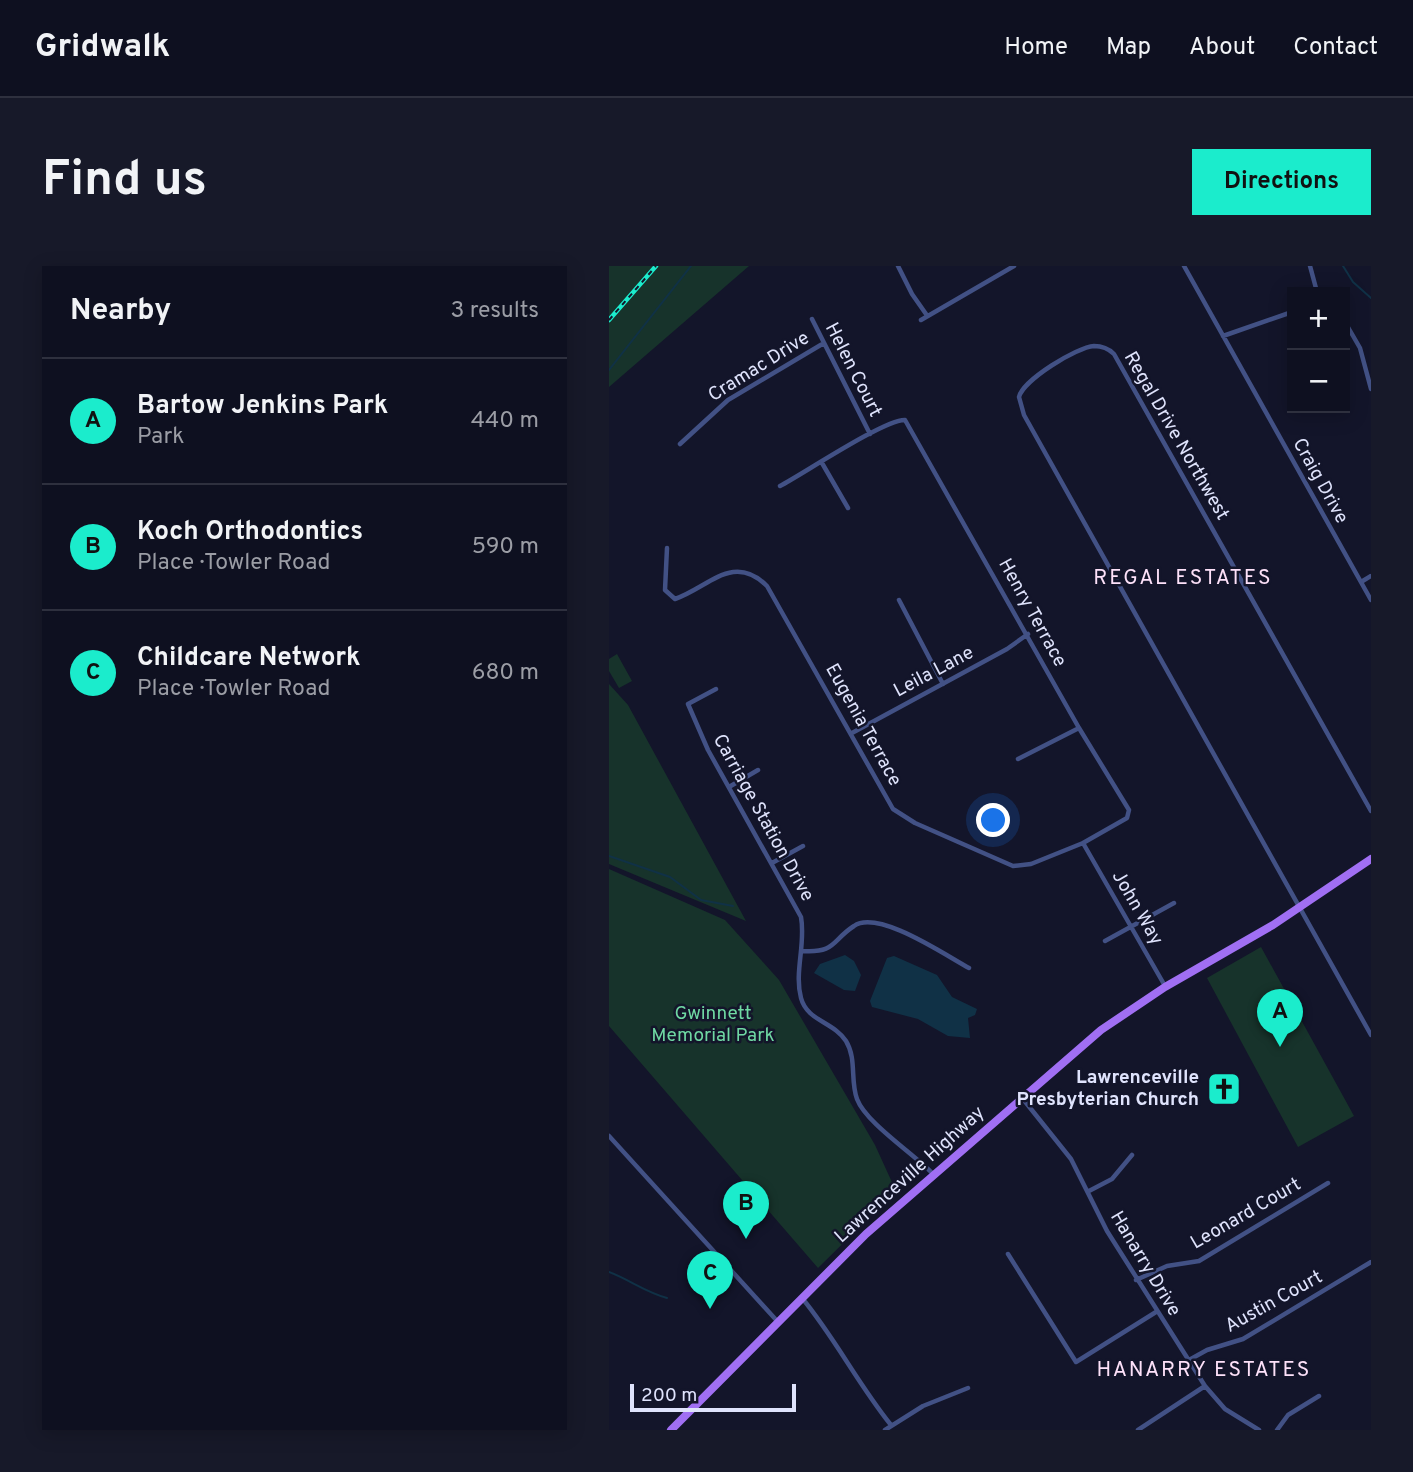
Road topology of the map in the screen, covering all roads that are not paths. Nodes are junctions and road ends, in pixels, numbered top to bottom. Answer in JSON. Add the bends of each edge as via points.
{"nodes":[{"id":1,"x":898,"y":266,"type":"edge"},
{"id":2,"x":1014,"y":266,"type":"edge"},
{"id":3,"x":1184,"y":266,"type":"edge"},
{"id":4,"x":1310,"y":266,"type":"edge"},
{"id":5,"x":1316,"y":287,"type":"edge"},
{"id":6,"x":926,"y":314,"type":"junction"},
{"id":7,"x":1287,"y":314,"type":"edge"},
{"id":8,"x":812,"y":319,"type":"dead end"},
{"id":9,"x":921,"y":320,"type":"dead end"},
{"id":10,"x":1350,"y":331,"type":"edge"},
{"id":11,"x":1223,"y":336,"type":"junction"},
{"id":12,"x":824,"y":343,"type":"junction"},
{"id":13,"x":1371,"y":389,"type":"edge"},
{"id":14,"x":870,"y":434,"type":"junction"},
{"id":15,"x":680,"y":444,"type":"dead end"},
{"id":16,"x":822,"y":463,"type":"junction"},
{"id":17,"x":780,"y":486,"type":"dead end"},
{"id":18,"x":848,"y":508,"type":"dead end"},
{"id":19,"x":667,"y":548,"type":"dead end"},
{"id":20,"x":1371,"y":576,"type":"edge"},
{"id":21,"x":1361,"y":582,"type":"junction"},
{"id":22,"x":899,"y":600,"type":"dead end"},
{"id":23,"x":1371,"y":600,"type":"edge"},
{"id":24,"x":1028,"y":634,"type":"junction"},
{"id":25,"x":943,"y":684,"type":"junction"},
{"id":26,"x":716,"y":689,"type":"dead end"},
{"id":27,"x":1079,"y":728,"type":"junction"},
{"id":28,"x":852,"y":733,"type":"junction"},
{"id":29,"x":1018,"y":759,"type":"dead end"},
{"id":30,"x":758,"y":770,"type":"dead end"},
{"id":31,"x":729,"y":787,"type":"junction"},
{"id":32,"x":1121,"y":797,"type":"joint"},
{"id":33,"x":1371,"y":811,"type":"edge"},
{"id":34,"x":1083,"y":843,"type":"junction"},
{"id":35,"x":803,"y":846,"type":"dead end"},
{"id":36,"x":1371,"y":859,"type":"edge"},
{"id":37,"x":772,"y":863,"type":"junction"},
{"id":38,"x":1174,"y":903,"type":"dead end"},
{"id":39,"x":1300,"y":907,"type":"junction"},
{"id":40,"x":1132,"y":925,"type":"junction"},
{"id":41,"x":1105,"y":941,"type":"dead end"},
{"id":42,"x":803,"y":951,"type":"junction"},
{"id":43,"x":969,"y":968,"type":"dead end"},
{"id":44,"x":1165,"y":987,"type":"junction"},
{"id":45,"x":1371,"y":1035,"type":"edge"},
{"id":46,"x":1023,"y":1098,"type":"junction"},
{"id":47,"x":609,"y":1136,"type":"edge"},
{"id":48,"x":1132,"y":1155,"type":"dead end"},
{"id":49,"x":934,"y":1175,"type":"junction"},
{"id":50,"x":1328,"y":1183,"type":"dead end"},
{"id":51,"x":1089,"y":1191,"type":"junction"},
{"id":52,"x":1008,"y":1254,"type":"dead end"},
{"id":53,"x":1371,"y":1262,"type":"edge"},
{"id":54,"x":1136,"y":1280,"type":"junction"},
{"id":55,"x":801,"y":1298,"type":"junction"},
{"id":56,"x":1156,"y":1312,"type":"junction"},
{"id":57,"x":778,"y":1322,"type":"junction"},
{"id":58,"x":1189,"y":1360,"type":"junction"},
{"id":59,"x":1205,"y":1386,"type":"junction"},
{"id":60,"x":968,"y":1388,"type":"dead end"},
{"id":61,"x":1319,"y":1396,"type":"dead end"},
{"id":62,"x":891,"y":1425,"type":"junction"},
{"id":63,"x":671,"y":1430,"type":"edge"},
{"id":64,"x":885,"y":1430,"type":"edge"},
{"id":65,"x":1138,"y":1430,"type":"edge"},
{"id":66,"x":1259,"y":1430,"type":"edge"},
{"id":67,"x":1277,"y":1430,"type":"edge"}],
"edges":[{"from":1,"to":6,"type":"street"},
{"from":2,"to":6,"type":"street"},
{"from":3,"to":11,"type":"street","name":"Craig Drive"},
{"from":4,"to":5,"type":"street"},
{"from":6,"to":9,"type":"street"},
{"from":7,"to":11,"type":"street"},
{"from":8,"to":12,"type":"street","name":"Helen Court"},
{"from":10,"to":13,"type":"street","via":[[1360,348]]},
{"from":11,"to":21,"type":"street","name":"Craig Drive"},
{"from":12,"to":14,"type":"street","name":"Helen Court"},
{"from":12,"to":15,"type":"street","name":"Cramac Drive","via":[[728,400]]},
{"from":14,"to":16,"type":"street"},
{"from":14,"to":24,"type":"street","name":"Henry Terrace","via":[[905,420]]},
{"from":16,"to":17,"type":"street"},
{"from":16,"to":18,"type":"street"},
{"from":19,"to":28,"type":"street","name":"Eugenia Terrace","via":[[663,580],[665,590],[675,599],[726,572],[748,573],[767,586]]},
{"from":20,"to":21,"type":"street"},
{"from":21,"to":23,"type":"street","name":"Craig Drive"},
{"from":22,"to":25,"type":"street"},
{"from":24,"to":25,"type":"street","name":"Leila Lane"},
{"from":24,"to":27,"type":"street","name":"Henry Terrace"},
{"from":25,"to":28,"type":"street","name":"Leila Lane"},
{"from":26,"to":31,"type":"street","name":"Carriage Station Drive","via":[[688,704]]},
{"from":27,"to":29,"type":"street"},
{"from":27,"to":32,"type":"street","name":"Henry Terrace"},
{"from":28,"to":34,"type":"street","name":"Eugenia Terrace","via":[[893,809],[915,823],[1013,866],[1031,864]]},
{"from":30,"to":31,"type":"street"},
{"from":31,"to":37,"type":"street","name":"Carriage Station Drive"},
{"from":32,"to":34,"type":"street","name":"Eugenia Terrace","via":[[1129,810],[1127,818]]},
{"from":33,"to":39,"type":"street","name":"Regal Drive Northwest","via":[[1114,355],[1104,348],[1086,348],[1030,380],[1019,397],[1024,415]]},
{"from":34,"to":40,"type":"street","name":"John Way"},
{"from":35,"to":37,"type":"street"},
{"from":36,"to":39,"type":"main road","name":"Lawrenceville Highway"},
{"from":37,"to":42,"type":"street","name":"Carriage Station Drive","via":[[801,917]]},
{"from":38,"to":40,"type":"street"},
{"from":39,"to":44,"type":"main road","name":"Lawrenceville Highway"},
{"from":39,"to":45,"type":"street","name":"Regal Drive Northwest"},
{"from":40,"to":41,"type":"street"},
{"from":40,"to":44,"type":"street","name":"John Way"},
{"from":42,"to":43,"type":"street","via":[[834,947],[855,925],[878,921]]},
{"from":42,"to":49,"type":"street","name":"Carriage Station Drive","via":[[802,1002],[809,1014],[846,1041],[858,1101]]},
{"from":44,"to":46,"type":"main road","name":"Lawrenceville Highway","via":[[1101,1030]]},
{"from":46,"to":49,"type":"main road","name":"Lawrenceville Highway"},
{"from":46,"to":51,"type":"street","name":"Hanarry Drive","via":[[1071,1158]]},
{"from":47,"to":57,"type":"street"},
{"from":48,"to":51,"type":"street","via":[[1112,1178]]},
{"from":49,"to":55,"type":"main road","name":"Lawrenceville Highway","via":[[873,1226]]},
{"from":50,"to":54,"type":"street","name":"Leonard Court","via":[[1199,1261],[1167,1266]]},
{"from":51,"to":54,"type":"street","name":"Hanarry Drive"},
{"from":52,"to":56,"type":"street","via":[[1076,1362]]},
{"from":53,"to":58,"type":"street","name":"Austin Court","via":[[1243,1339]]},
{"from":54,"to":56,"type":"street","name":"Hanarry Drive"},
{"from":55,"to":57,"type":"main road","name":"Lawrenceville Highway"},
{"from":55,"to":62,"type":"street"},
{"from":56,"to":58,"type":"street","name":"Hanarry Drive"},
{"from":57,"to":63,"type":"main road","name":"Lawrenceville Highway"},
{"from":58,"to":59,"type":"street","name":"Hanarry Drive"},
{"from":59,"to":65,"type":"street"},
{"from":59,"to":66,"type":"street","name":"Hanarry Drive","via":[[1225,1409]]},
{"from":60,"to":62,"type":"street"},
{"from":61,"to":67,"type":"street","via":[[1288,1415]]},
{"from":62,"to":64,"type":"street"}]}
